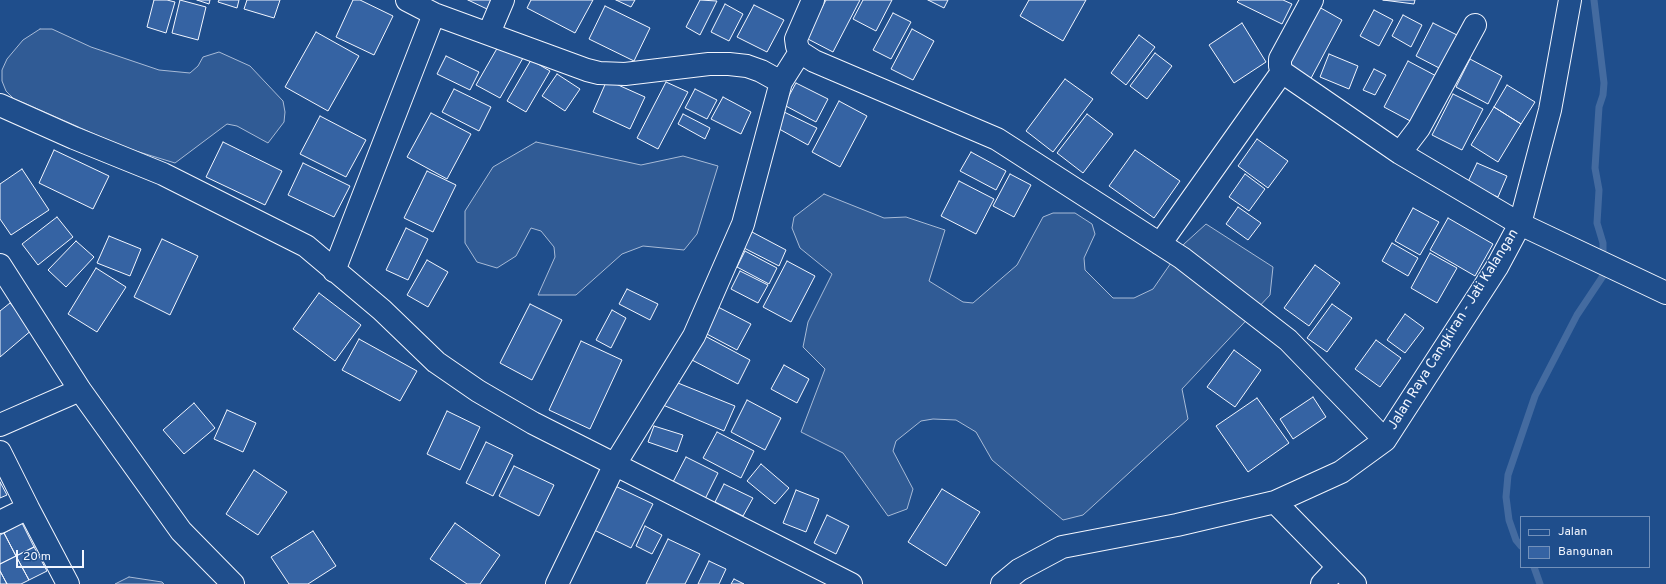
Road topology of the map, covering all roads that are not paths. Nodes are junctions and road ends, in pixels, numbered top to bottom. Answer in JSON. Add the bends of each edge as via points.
{"nodes":[{"id":1,"x":407,"y":0,"type":"edge"},
{"id":2,"x":503,"y":0,"type":"edge"},
{"id":3,"x":813,"y":0,"type":"edge"},
{"id":4,"x":1312,"y":0,"type":"edge"},
{"id":5,"x":1570,"y":0,"type":"edge"},
{"id":6,"x":434,"y":14,"type":"junction"},
{"id":7,"x":1475,"y":25,"type":"dead end"},
{"id":8,"x":489,"y":33,"type":"junction"},
{"id":9,"x":800,"y":52,"type":"junction"},
{"id":10,"x":1282,"y":72,"type":"junction"},
{"id":11,"x":781,"y":82,"type":"junction"},
{"id":12,"x":0,"y":105,"type":"edge"},
{"id":13,"x":1400,"y":153,"type":"junction"},
{"id":14,"x":1520,"y":224,"type":"junction"},
{"id":15,"x":1160,"y":244,"type":"junction"},
{"id":16,"x":0,"y":265,"type":"edge"},
{"id":17,"x":334,"y":271,"type":"junction"},
{"id":18,"x":1666,"y":293,"type":"edge"},
{"id":19,"x":80,"y":390,"type":"junction"},
{"id":20,"x":0,"y":425,"type":"edge"},
{"id":21,"x":1385,"y":440,"type":"junction"},
{"id":22,"x":0,"y":452,"type":"edge"},
{"id":23,"x":615,"y":464,"type":"junction"},
{"id":24,"x":1276,"y":502,"type":"junction"},
{"id":25,"x":28,"y":508,"type":"junction"},
{"id":26,"x":0,"y":522,"type":"edge"},
{"id":27,"x":1338,"y":567,"type":"junction"},
{"id":28,"x":68,"y":584,"type":"edge"},
{"id":29,"x":233,"y":584,"type":"edge"},
{"id":30,"x":557,"y":584,"type":"edge"},
{"id":31,"x":851,"y":584,"type":"edge"},
{"id":32,"x":1002,"y":584,"type":"edge"},
{"id":33,"x":1322,"y":584,"type":"edge"},
{"id":34,"x":1355,"y":584,"type":"edge"}],
"edges":[{"from":1,"to":6,"type":"street"},
{"from":2,"to":8,"type":"street"},
{"from":3,"to":9,"type":"street","via":[[796,39]]},
{"from":4,"to":10,"type":"street","via":[[1280,59]]},
{"from":5,"to":14,"type":"street","name":"Jalan Raya Cangkiran - Jati Kalangan","via":[[1550,110]]},
{"from":6,"to":8,"type":"street"},
{"from":6,"to":17,"type":"street"},
{"from":7,"to":13,"type":"street","via":[[1419,128]]},
{"from":8,"to":11,"type":"street","via":[[599,73],[625,74],[708,64],[729,64],[748,66]]},
{"from":9,"to":11,"type":"street"},
{"from":9,"to":15,"type":"street","via":[[814,61],[996,138]]},
{"from":10,"to":13,"type":"street"},
{"from":10,"to":15,"type":"street"},
{"from":11,"to":23,"type":"street","via":[[743,224],[694,336]]},
{"from":12,"to":17,"type":"street","via":[[163,174],[273,228],[306,246]]},
{"from":13,"to":14,"type":"street"},
{"from":14,"to":18,"type":"street"},
{"from":14,"to":21,"type":"street","name":"Jalan Raya Cangkiran - Jati Kalangan","via":[[1489,280]]},
{"from":15,"to":21,"type":"street","via":[[1288,340]]},
{"from":16,"to":19,"type":"street"},
{"from":17,"to":23,"type":"street","via":[[382,310],[436,362],[478,391],[533,423]]},
{"from":19,"to":20,"type":"street"},
{"from":19,"to":29,"type":"street","via":[[181,531]]},
{"from":21,"to":24,"type":"street","name":"Jalan Raya Cangkiran - Jati Kalangan","via":[[1341,472]]},
{"from":22,"to":25,"type":"street"},
{"from":23,"to":30,"type":"street"},
{"from":23,"to":31,"type":"street"},
{"from":24,"to":27,"type":"street"},
{"from":24,"to":32,"type":"street","name":"Jalan Raya Cangkiran - Jati Kalangan","via":[[1177,525],[1062,547],[1019,570]]},
{"from":25,"to":26,"type":"street"},
{"from":25,"to":28,"type":"street"},
{"from":27,"to":33,"type":"street"},
{"from":27,"to":34,"type":"street"}]}
